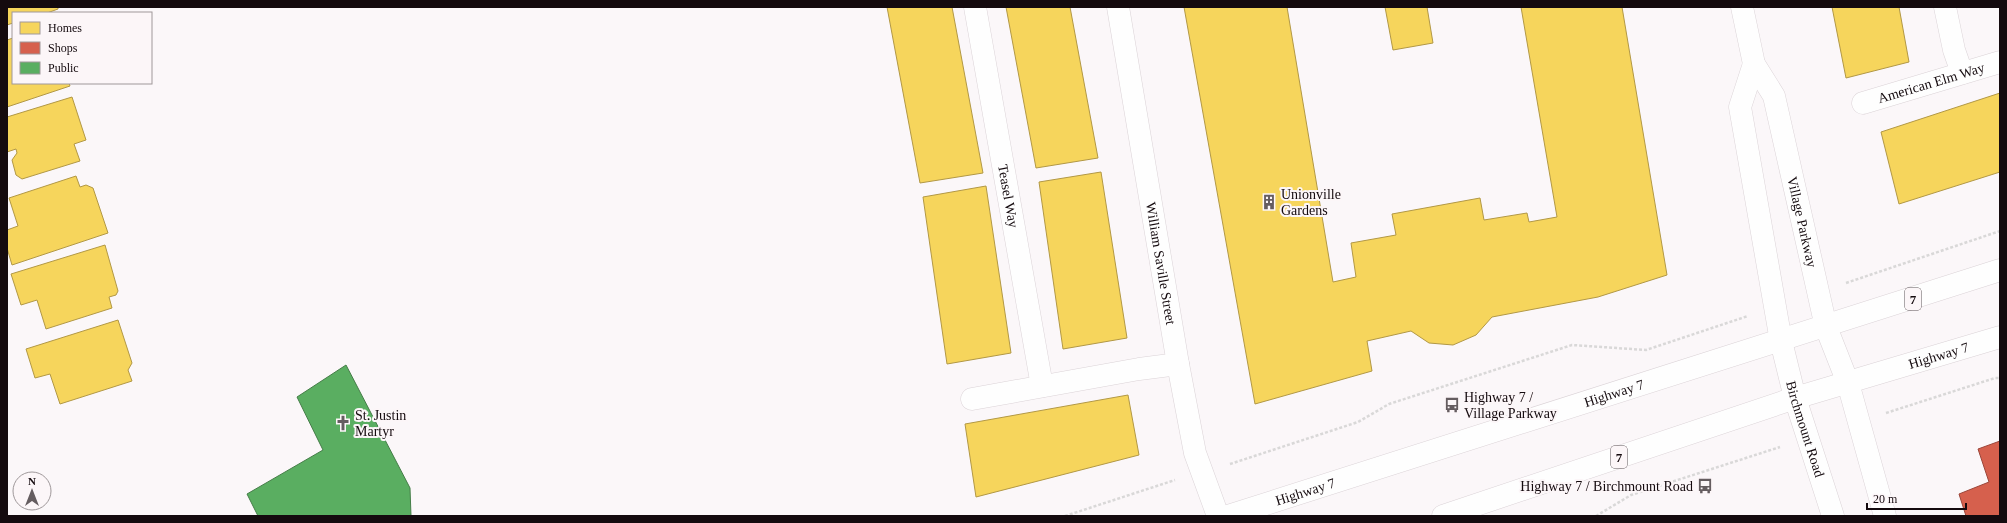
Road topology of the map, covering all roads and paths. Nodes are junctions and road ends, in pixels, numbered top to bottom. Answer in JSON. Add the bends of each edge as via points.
{"nodes":[{"id":1,"x":975,"y":7,"type":"edge"},
{"id":2,"x":1118,"y":7,"type":"edge"},
{"id":3,"x":1742,"y":7,"type":"edge"},
{"id":4,"x":1945,"y":7,"type":"edge"},
{"id":5,"x":2000,"y":62,"type":"edge"},
{"id":6,"x":1754,"y":64,"type":"junction"},
{"id":7,"x":1962,"y":73,"type":"junction"},
{"id":8,"x":1863,"y":103,"type":"dead end"},
{"id":9,"x":2000,"y":230,"type":"edge"},
{"id":10,"x":1974,"y":241,"type":"dead end"},
{"id":11,"x":2000,"y":270,"type":"edge"},
{"id":12,"x":1826,"y":327,"type":"junction"},
{"id":13,"x":2000,"y":337,"type":"edge"},
{"id":14,"x":1781,"y":341,"type":"junction"},
{"id":15,"x":1646,"y":350,"type":"dead end"},
{"id":16,"x":1178,"y":364,"type":"junction"},
{"id":17,"x":1994,"y":378,"type":"dead end"},
{"id":18,"x":2000,"y":378,"type":"edge"},
{"id":19,"x":1848,"y":383,"type":"junction"},
{"id":20,"x":1042,"y":386,"type":"junction"},
{"id":21,"x":1795,"y":398,"type":"junction"},
{"id":22,"x":972,"y":399,"type":"dead end"},
{"id":23,"x":1202,"y":472,"type":"junction"},
{"id":24,"x":1648,"y":490,"type":"dead end"},
{"id":25,"x":1065,"y":516,"type":"edge"},
{"id":26,"x":1218,"y":516,"type":"edge"},
{"id":27,"x":1228,"y":516,"type":"edge"},
{"id":28,"x":1443,"y":516,"type":"edge"},
{"id":29,"x":1596,"y":516,"type":"edge"},
{"id":30,"x":1833,"y":516,"type":"edge"},
{"id":31,"x":1885,"y":516,"type":"edge"}],
"edges":[{"from":1,"to":20,"type":"main road","name":"Teasel Way"},
{"from":2,"to":16,"type":"main road","name":"William Saville Street"},
{"from":3,"to":6,"type":"main road","name":"Village Parkway"},
{"from":4,"to":7,"type":"main road","via":[[1954,50]]},
{"from":5,"to":7,"type":"main road","name":"American Elm Way"},
{"from":6,"to":12,"type":"main road","name":"Village Parkway","via":[[1774,96]]},
{"from":6,"to":14,"type":"main road","name":"Village Parkway","via":[[1740,107]]},
{"from":7,"to":8,"type":"main road","name":"American Elm Way"},
{"from":9,"to":10,"type":"path"},
{"from":11,"to":12,"type":"main road","name":"Highway 7","number":"7"},
{"from":12,"to":14,"type":"main road","name":"Highway 7","number":"7"},
{"from":12,"to":19,"type":"main road","name":"Village Parkway"},
{"from":13,"to":19,"type":"main road","name":"Highway 7","number":"7"},
{"from":14,"to":21,"type":"main road","name":"Birchmount Road"},
{"from":14,"to":27,"type":"main road","name":"Highway 7","number":"7"},
{"from":15,"to":23,"type":"path","via":[[1572,346],[1388,404],[1358,422]]},
{"from":16,"to":20,"type":"main road"},
{"from":16,"to":23,"type":"main road","name":"William Saville Street","via":[[1195,452]]},
{"from":17,"to":18,"type":"path"},
{"from":19,"to":21,"type":"main road","name":"Highway 7","number":"7"},
{"from":19,"to":31,"type":"main road"},
{"from":20,"to":22,"type":"main road"},
{"from":21,"to":28,"type":"main road","name":"Highway 7","number":"7"},
{"from":21,"to":30,"type":"main road","name":"Birchmount Road"},
{"from":23,"to":25,"type":"path"},
{"from":23,"to":26,"type":"main road","name":"William Saville Street"},
{"from":24,"to":29,"type":"path","via":[[1631,495]]}]}
